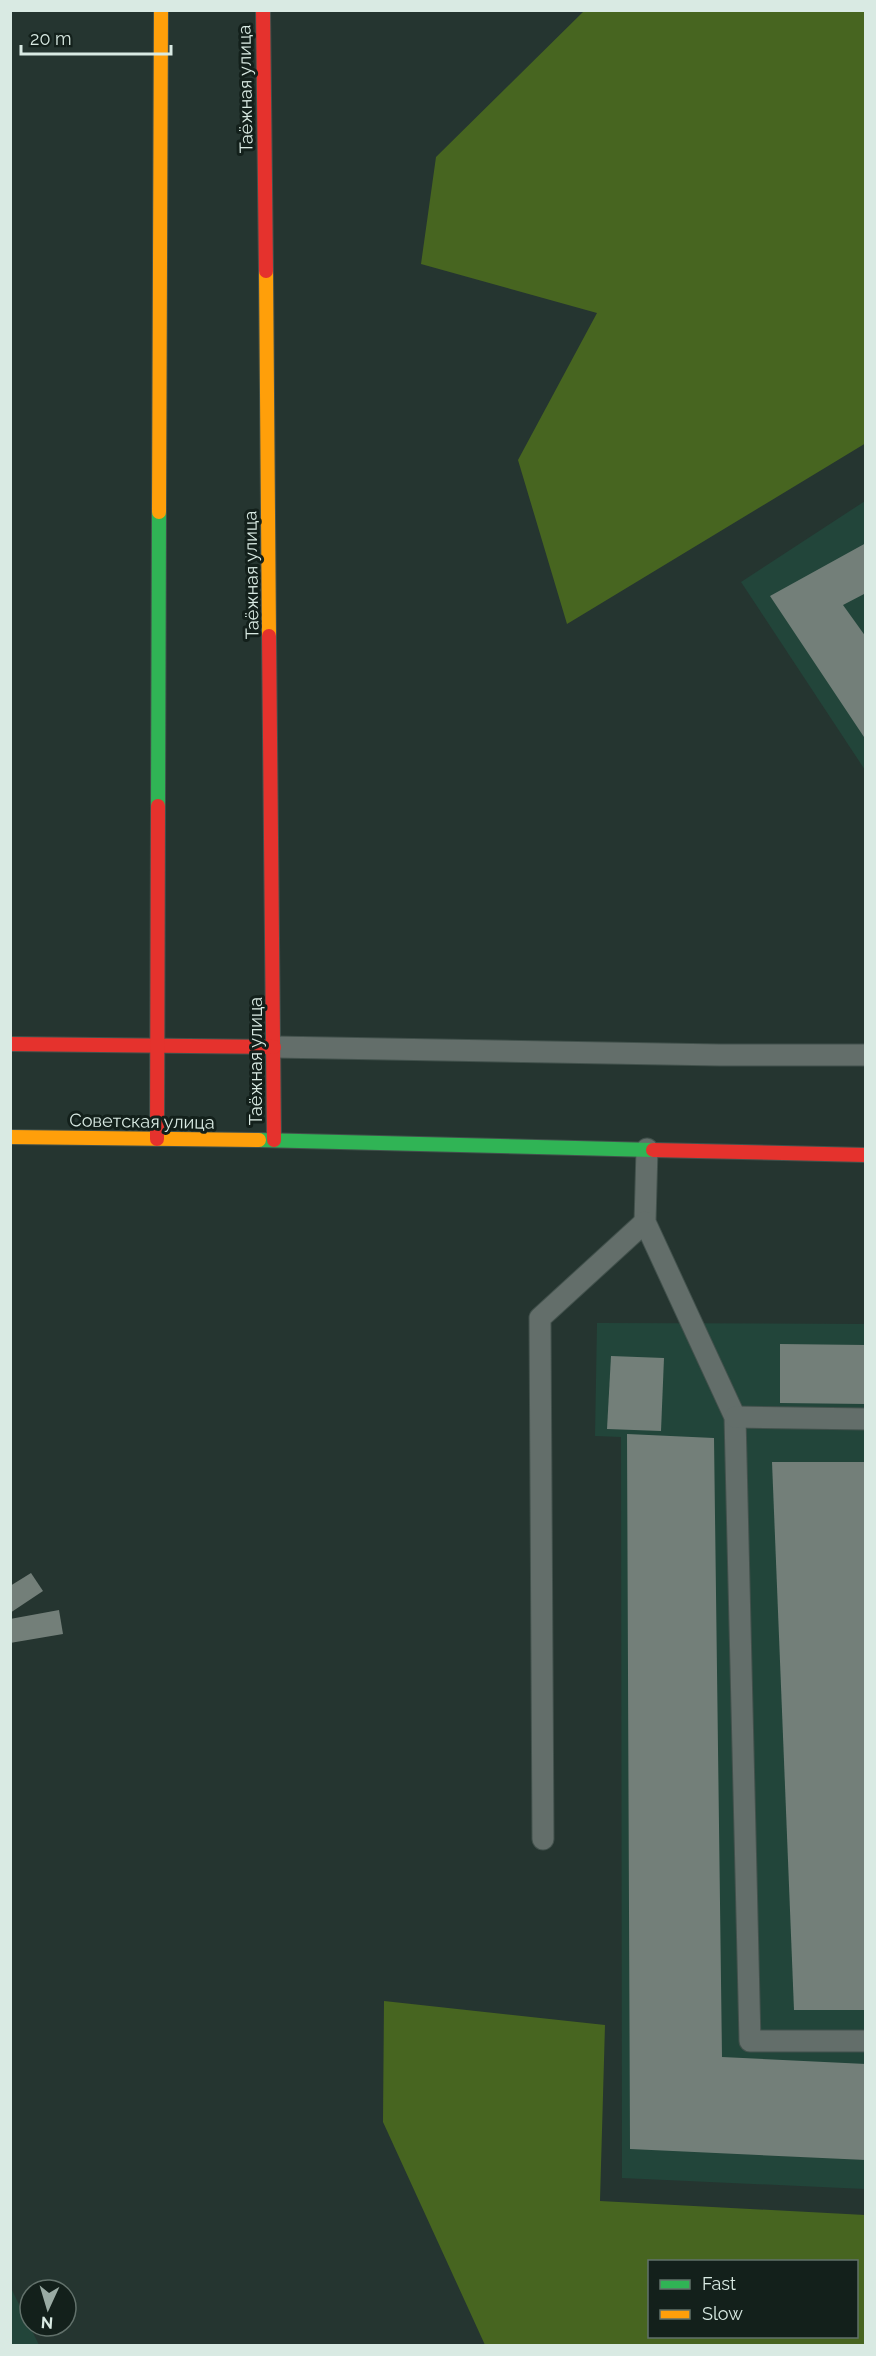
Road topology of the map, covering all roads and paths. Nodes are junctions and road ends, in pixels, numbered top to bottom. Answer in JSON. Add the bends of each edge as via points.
{"nodes":[{"id":1,"x":161,"y":10,"type":"edge"},
{"id":2,"x":262,"y":10,"type":"edge"},
{"id":3,"x":10,"y":1044,"type":"edge"},
{"id":4,"x":158,"y":1045,"type":"junction"},
{"id":5,"x":274,"y":1047,"type":"junction"},
{"id":6,"x":866,"y":1055,"type":"edge"},
{"id":7,"x":10,"y":1137,"type":"edge"},
{"id":8,"x":157,"y":1139,"type":"junction"},
{"id":9,"x":274,"y":1140,"type":"junction"},
{"id":10,"x":646,"y":1149,"type":"junction"},
{"id":11,"x":866,"y":1155,"type":"edge"},
{"id":12,"x":645,"y":1222,"type":"junction"},
{"id":13,"x":735,"y":1417,"type":"junction"},
{"id":14,"x":866,"y":1419,"type":"edge"},
{"id":15,"x":543,"y":1839,"type":"dead end"},
{"id":16,"x":866,"y":2041,"type":"edge"}],
"edges":[{"from":1,"to":4,"type":"street"},
{"from":2,"to":5,"type":"street","name":"Таёжная улица"},
{"from":3,"to":4,"type":"street"},
{"from":4,"to":5,"type":"street"},
{"from":4,"to":8,"type":"street"},
{"from":5,"to":6,"type":"lane"},
{"from":5,"to":9,"type":"street","name":"Таёжная улица"},
{"from":7,"to":8,"type":"street","name":"Советская улица"},
{"from":8,"to":9,"type":"street","name":"Советская улица"},
{"from":9,"to":10,"type":"street","name":"Советская улица"},
{"from":10,"to":11,"type":"street","name":"Советская улица"},
{"from":10,"to":12,"type":"lane"},
{"from":12,"to":13,"type":"lane"},
{"from":12,"to":15,"type":"lane","via":[[540,1318]]},
{"from":13,"to":14,"type":"lane"},
{"from":13,"to":16,"type":"lane","via":[[750,2041]]}]}
